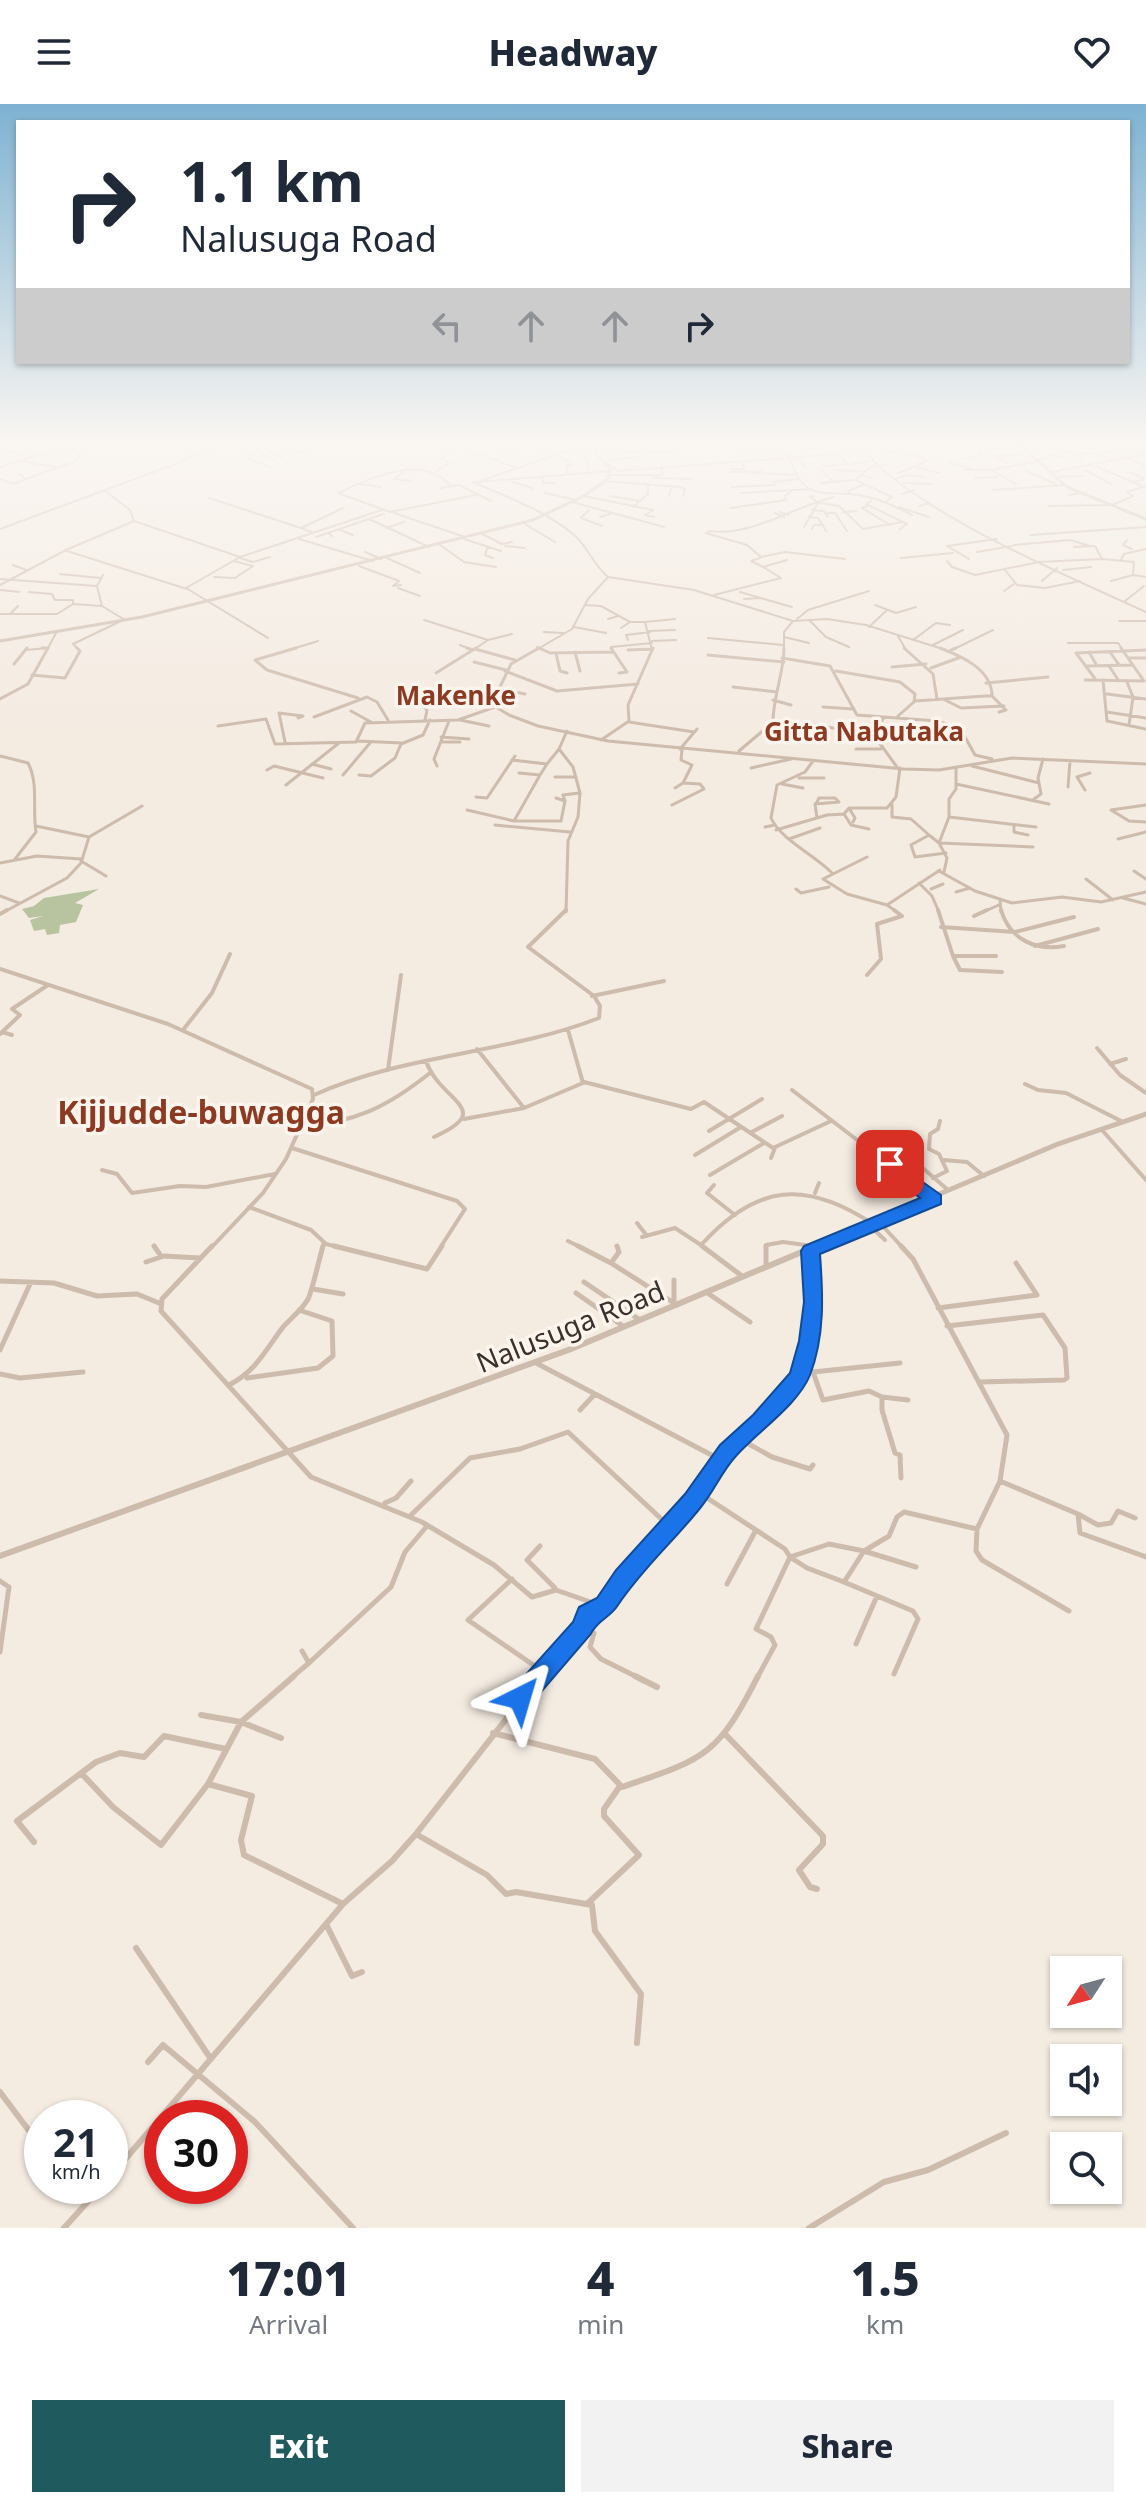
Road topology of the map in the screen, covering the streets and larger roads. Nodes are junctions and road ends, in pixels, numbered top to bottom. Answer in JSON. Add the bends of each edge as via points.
{"nodes":[{"id":1,"x":82,"y":543,"type":"edge"},
{"id":2,"x":199,"y":543,"type":"edge"},
{"id":3,"x":281,"y":543,"type":"edge"},
{"id":4,"x":313,"y":543,"type":"edge"},
{"id":5,"x":420,"y":543,"type":"edge"},
{"id":6,"x":447,"y":543,"type":"edge"},
{"id":7,"x":480,"y":543,"type":"edge"},
{"id":8,"x":508,"y":543,"type":"edge"},
{"id":9,"x":579,"y":543,"type":"edge"},
{"id":10,"x":741,"y":543,"type":"edge"},
{"id":11,"x":968,"y":543,"type":"edge"},
{"id":12,"x":1009,"y":543,"type":"edge"},
{"id":13,"x":1034,"y":543,"type":"edge"},
{"id":14,"x":1080,"y":543,"type":"edge"},
{"id":15,"x":1125,"y":543,"type":"edge"},
{"id":16,"x":504,"y":544,"type":"joint"},
{"id":17,"x":440,"y":545,"type":"junction"},
{"id":18,"x":1013,"y":545,"type":"junction"},
{"id":19,"x":488,"y":546,"type":"junction"},
{"id":20,"x":1090,"y":546,"type":"junction"},
{"id":21,"x":429,"y":547,"type":"junction"},
{"id":22,"x":1074,"y":547,"type":"dead end"},
{"id":23,"x":525,"y":548,"type":"dead end"},
{"id":24,"x":1146,"y":549,"type":"edge"},
{"id":25,"x":66,"y":550,"type":"junction"},
{"id":26,"x":1134,"y":550,"type":"junction"},
{"id":27,"x":501,"y":551,"type":"dead end"},
{"id":28,"x":365,"y":552,"type":"dead end"},
{"id":29,"x":956,"y":552,"type":"junction"},
{"id":30,"x":977,"y":552,"type":"dead end"},
{"id":31,"x":239,"y":557,"type":"junction"},
{"id":32,"x":270,"y":557,"type":"dead end"},
{"id":33,"x":762,"y":557,"type":"junction"},
{"id":34,"x":493,"y":558,"type":"dead end"},
{"id":35,"x":901,"y":558,"type":"dead end"},
{"id":36,"x":384,"y":559,"type":"junction"},
{"id":37,"x":845,"y":559,"type":"dead end"},
{"id":38,"x":969,"y":559,"type":"dead end"},
{"id":39,"x":1102,"y":559,"type":"junction"},
{"id":40,"x":787,"y":560,"type":"dead end"},
{"id":41,"x":1121,"y":560,"type":"junction"},
{"id":42,"x":233,"y":561,"type":"junction"},
{"id":43,"x":373,"y":561,"type":"junction"},
{"id":44,"x":947,"y":561,"type":"dead end"},
{"id":45,"x":254,"y":562,"type":"junction"},
{"id":46,"x":1044,"y":562,"type":"junction"},
{"id":47,"x":249,"y":564,"type":"junction"},
{"id":48,"x":13,"y":565,"type":"dead end"},
{"id":49,"x":359,"y":566,"type":"dead end"},
{"id":50,"x":496,"y":567,"type":"dead end"},
{"id":51,"x":763,"y":567,"type":"junction"},
{"id":52,"x":1091,"y":567,"type":"dead end"},
{"id":53,"x":1058,"y":569,"type":"junction"},
{"id":54,"x":28,"y":570,"type":"junction"},
{"id":55,"x":1005,"y":570,"type":"junction"},
{"id":56,"x":420,"y":573,"type":"dead end"},
{"id":57,"x":60,"y":574,"type":"dead end"},
{"id":58,"x":1133,"y":575,"type":"junction"},
{"id":59,"x":211,"y":576,"type":"junction"},
{"id":60,"x":608,"y":577,"type":"junction"},
{"id":61,"x":1146,"y":577,"type":"edge"},
{"id":62,"x":0,"y":579,"type":"edge"},
{"id":63,"x":1042,"y":581,"type":"dead end"},
{"id":64,"x":1080,"y":581,"type":"junction"},
{"id":65,"x":1111,"y":581,"type":"dead end"},
{"id":66,"x":6,"y":582,"type":"junction"},
{"id":67,"x":1014,"y":584,"type":"junction"},
{"id":68,"x":401,"y":585,"type":"dead end"},
{"id":69,"x":1145,"y":585,"type":"edge"},
{"id":70,"x":97,"y":586,"type":"junction"},
{"id":71,"x":396,"y":587,"type":"junction"},
{"id":72,"x":0,"y":588,"type":"edge"},
{"id":73,"x":187,"y":589,"type":"junction"},
{"id":74,"x":738,"y":591,"type":"junction"},
{"id":75,"x":869,"y":591,"type":"dead end"},
{"id":76,"x":1004,"y":591,"type":"dead end"},
{"id":77,"x":19,"y":592,"type":"dead end"},
{"id":78,"x":29,"y":592,"type":"dead end"},
{"id":79,"x":711,"y":595,"type":"junction"},
{"id":80,"x":420,"y":596,"type":"dead end"},
{"id":81,"x":763,"y":597,"type":"junction"},
{"id":82,"x":744,"y":599,"type":"dead end"},
{"id":83,"x":205,"y":602,"type":"junction"},
{"id":84,"x":1123,"y":602,"type":"junction"},
{"id":85,"x":73,"y":604,"type":"junction"},
{"id":86,"x":584,"y":605,"type":"junction"},
{"id":87,"x":875,"y":605,"type":"dead end"},
{"id":88,"x":18,"y":606,"type":"dead end"},
{"id":89,"x":102,"y":606,"type":"junction"},
{"id":90,"x":792,"y":607,"type":"dead end"},
{"id":91,"x":916,"y":607,"type":"dead end"},
{"id":92,"x":886,"y":611,"type":"junction"},
{"id":93,"x":1146,"y":612,"type":"edge"},
{"id":94,"x":0,"y":614,"type":"edge"},
{"id":95,"x":10,"y":614,"type":"junction"},
{"id":96,"x":618,"y":616,"type":"junction"},
{"id":97,"x":608,"y":619,"type":"dead end"},
{"id":98,"x":675,"y":619,"type":"dead end"},
{"id":99,"x":807,"y":619,"type":"junction"},
{"id":100,"x":424,"y":620,"type":"dead end"},
{"id":101,"x":123,"y":621,"type":"junction"},
{"id":102,"x":795,"y":621,"type":"junction"},
{"id":103,"x":1119,"y":621,"type":"dead end"},
{"id":104,"x":1146,"y":621,"type":"edge"},
{"id":105,"x":630,"y":622,"type":"junction"},
{"id":106,"x":645,"y":622,"type":"junction"},
{"id":107,"x":950,"y":625,"type":"dead end"},
{"id":108,"x":574,"y":627,"type":"junction"},
{"id":109,"x":869,"y":627,"type":"junction"},
{"id":110,"x":621,"y":628,"type":"dead end"},
{"id":111,"x":675,"y":630,"type":"dead end"},
{"id":112,"x":963,"y":630,"type":"dead end"},
{"id":113,"x":993,"y":630,"type":"dead end"},
{"id":114,"x":544,"y":632,"type":"dead end"},
{"id":115,"x":650,"y":632,"type":"junction"},
{"id":116,"x":56,"y":633,"type":"junction"},
{"id":117,"x":565,"y":633,"type":"junction"},
{"id":118,"x":606,"y":633,"type":"dead end"},
{"id":119,"x":512,"y":634,"type":"dead end"},
{"id":120,"x":898,"y":636,"type":"junction"},
{"id":121,"x":784,"y":637,"type":"junction"},
{"id":122,"x":268,"y":638,"type":"dead end"},
{"id":123,"x":708,"y":638,"type":"dead end"},
{"id":124,"x":488,"y":640,"type":"junction"},
{"id":125,"x":628,"y":640,"type":"dead end"},
{"id":126,"x":676,"y":640,"type":"dead end"},
{"id":127,"x":913,"y":640,"type":"junction"},
{"id":128,"x":0,"y":641,"type":"edge"},
{"id":129,"x":318,"y":641,"type":"dead end"},
{"id":130,"x":652,"y":642,"type":"junction"},
{"id":131,"x":920,"y":642,"type":"junction"},
{"id":132,"x":809,"y":643,"type":"dead end"},
{"id":133,"x":1068,"y":643,"type":"dead end"},
{"id":134,"x":460,"y":645,"type":"dead end"},
{"id":135,"x":783,"y":645,"type":"junction"},
{"id":136,"x":933,"y":645,"type":"junction"},
{"id":137,"x":537,"y":646,"type":"junction"},
{"id":138,"x":916,"y":646,"type":"dead end"},
{"id":139,"x":849,"y":647,"type":"dead end"},
{"id":140,"x":47,"y":648,"type":"junction"},
{"id":141,"x":473,"y":649,"type":"junction"},
{"id":142,"x":653,"y":649,"type":"junction"},
{"id":143,"x":628,"y":650,"type":"dead end"},
{"id":144,"x":1146,"y":650,"type":"edge"},
{"id":145,"x":949,"y":651,"type":"junction"},
{"id":146,"x":1124,"y":651,"type":"junction"},
{"id":147,"x":575,"y":652,"type":"junction"},
{"id":148,"x":613,"y":652,"type":"junction"},
{"id":149,"x":1089,"y":652,"type":"junction"},
{"id":150,"x":1110,"y":652,"type":"junction"},
{"id":151,"x":556,"y":653,"type":"junction"},
{"id":152,"x":708,"y":655,"type":"dead end"},
{"id":153,"x":964,"y":656,"type":"junction"},
{"id":154,"x":1128,"y":658,"type":"junction"},
{"id":155,"x":1146,"y":658,"type":"edge"},
{"id":156,"x":515,"y":660,"type":"junction"},
{"id":157,"x":783,"y":660,"type":"junction"},
{"id":158,"x":474,"y":662,"type":"dead end"},
{"id":159,"x":14,"y":664,"type":"dead end"},
{"id":160,"x":926,"y":664,"type":"junction"},
{"id":161,"x":1119,"y":665,"type":"junction"},
{"id":162,"x":1133,"y":665,"type":"junction"},
{"id":163,"x":1086,"y":666,"type":"junction"},
{"id":164,"x":1097,"y":666,"type":"junction"},
{"id":165,"x":1109,"y":666,"type":"junction"},
{"id":166,"x":892,"y":667,"type":"dead end"},
{"id":167,"x":931,"y":668,"type":"junction"},
{"id":168,"x":505,"y":670,"type":"junction"},
{"id":169,"x":580,"y":671,"type":"dead end"},
{"id":170,"x":833,"y":671,"type":"junction"},
{"id":171,"x":436,"y":673,"type":"dead end"},
{"id":172,"x":567,"y":673,"type":"dead end"},
{"id":173,"x":619,"y":673,"type":"dead end"},
{"id":174,"x":32,"y":675,"type":"junction"},
{"id":175,"x":1048,"y":677,"type":"dead end"},
{"id":176,"x":1085,"y":680,"type":"dead end"},
{"id":177,"x":1096,"y":680,"type":"junction"},
{"id":178,"x":1103,"y":680,"type":"junction"},
{"id":179,"x":1119,"y":681,"type":"junction"},
{"id":180,"x":1126,"y":681,"type":"junction"},
{"id":181,"x":1145,"y":681,"type":"edge"},
{"id":182,"x":986,"y":683,"type":"junction"},
{"id":183,"x":638,"y":684,"type":"junction"},
{"id":184,"x":733,"y":687,"type":"dead end"},
{"id":185,"x":499,"y":689,"type":"junction"},
{"id":186,"x":777,"y":692,"type":"junction"},
{"id":187,"x":525,"y":694,"type":"dead end"},
{"id":188,"x":1107,"y":694,"type":"junction"},
{"id":189,"x":468,"y":696,"type":"dead end"},
{"id":190,"x":992,"y":696,"type":"junction"},
{"id":191,"x":1133,"y":697,"type":"junction"},
{"id":192,"x":358,"y":698,"type":"junction"},
{"id":193,"x":0,"y":699,"type":"edge"},
{"id":194,"x":937,"y":699,"type":"junction"},
{"id":195,"x":943,"y":699,"type":"junction"},
{"id":196,"x":1146,"y":699,"type":"edge"},
{"id":197,"x":773,"y":700,"type":"junction"},
{"id":198,"x":487,"y":702,"type":"junction"},
{"id":199,"x":914,"y":702,"type":"junction"},
{"id":200,"x":422,"y":705,"type":"dead end"},
{"id":201,"x":791,"y":705,"type":"dead end"},
{"id":202,"x":1004,"y":706,"type":"junction"},
{"id":203,"x":471,"y":707,"type":"dead end"},
{"id":204,"x":495,"y":707,"type":"junction"},
{"id":205,"x":823,"y":707,"type":"dead end"},
{"id":206,"x":854,"y":709,"type":"junction"},
{"id":207,"x":351,"y":711,"type":"dead end"},
{"id":208,"x":999,"y":712,"type":"dead end"},
{"id":209,"x":1107,"y":712,"type":"junction"},
{"id":210,"x":1130,"y":716,"type":"junction"},
{"id":211,"x":314,"y":717,"type":"dead end"},
{"id":212,"x":298,"y":718,"type":"dead end"},
{"id":213,"x":896,"y":718,"type":"junction"},
{"id":214,"x":1146,"y":718,"type":"edge"},
{"id":215,"x":883,"y":719,"type":"junction"},
{"id":216,"x":427,"y":720,"type":"junction"},
{"id":217,"x":460,"y":720,"type":"junction"},
{"id":218,"x":388,"y":721,"type":"junction"},
{"id":219,"x":449,"y":721,"type":"junction"},
{"id":220,"x":628,"y":721,"type":"junction"},
{"id":221,"x":371,"y":722,"type":"junction"},
{"id":222,"x":812,"y":724,"type":"dead end"},
{"id":223,"x":1129,"y":725,"type":"junction"},
{"id":224,"x":218,"y":726,"type":"dead end"},
{"id":225,"x":489,"y":726,"type":"dead end"},
{"id":226,"x":1146,"y":729,"type":"edge"},
{"id":227,"x":567,"y":731,"type":"junction"},
{"id":228,"x":874,"y":736,"type":"junction"},
{"id":229,"x":469,"y":739,"type":"dead end"},
{"id":230,"x":441,"y":740,"type":"junction"},
{"id":231,"x":601,"y":740,"type":"junction"},
{"id":232,"x":357,"y":741,"type":"junction"},
{"id":233,"x":285,"y":742,"type":"junction"},
{"id":234,"x":341,"y":742,"type":"junction"},
{"id":235,"x":460,"y":742,"type":"dead end"},
{"id":236,"x":370,"y":743,"type":"junction"},
{"id":237,"x":402,"y":743,"type":"junction"},
{"id":238,"x":559,"y":749,"type":"junction"},
{"id":239,"x":856,"y":749,"type":"dead end"},
{"id":240,"x":881,"y":749,"type":"junction"},
{"id":241,"x":681,"y":750,"type":"junction"},
{"id":242,"x":739,"y":752,"type":"junction"},
{"id":243,"x":0,"y":756,"type":"edge"},
{"id":244,"x":793,"y":758,"type":"junction"},
{"id":245,"x":1043,"y":759,"type":"junction"},
{"id":246,"x":997,"y":760,"type":"junction"},
{"id":247,"x":813,"y":761,"type":"junction"},
{"id":248,"x":1070,"y":761,"type":"junction"},
{"id":249,"x":312,"y":764,"type":"junction"},
{"id":250,"x":547,"y":764,"type":"junction"},
{"id":251,"x":1146,"y":764,"type":"edge"},
{"id":252,"x":969,"y":765,"type":"junction"},
{"id":253,"x":437,"y":766,"type":"dead end"},
{"id":254,"x":751,"y":768,"type":"dead end"},
{"id":255,"x":899,"y":768,"type":"junction"},
{"id":256,"x":956,"y":768,"type":"junction"},
{"id":257,"x":331,"y":769,"type":"dead end"},
{"id":258,"x":267,"y":770,"type":"dead end"},
{"id":259,"x":519,"y":773,"type":"dead end"},
{"id":260,"x":1090,"y":773,"type":"dead end"},
{"id":261,"x":301,"y":774,"type":"junction"},
{"id":262,"x":343,"y":775,"type":"dead end"},
{"id":263,"x":359,"y":775,"type":"dead end"},
{"id":264,"x":540,"y":775,"type":"junction"},
{"id":265,"x":555,"y":777,"type":"dead end"},
{"id":266,"x":576,"y":777,"type":"junction"},
{"id":267,"x":323,"y":778,"type":"dead end"},
{"id":268,"x":796,"y":778,"type":"junction"},
{"id":269,"x":824,"y":778,"type":"dead end"},
{"id":270,"x":683,"y":783,"type":"junction"},
{"id":271,"x":1039,"y":783,"type":"junction"},
{"id":272,"x":780,"y":784,"type":"junction"},
{"id":273,"x":956,"y":784,"type":"junction"},
{"id":274,"x":286,"y":785,"type":"dead end"},
{"id":275,"x":1068,"y":787,"type":"dead end"},
{"id":276,"x":675,"y":788,"type":"dead end"},
{"id":277,"x":803,"y":788,"type":"dead end"},
{"id":278,"x":1085,"y":790,"type":"dead end"},
{"id":279,"x":580,"y":793,"type":"junction"},
{"id":280,"x":476,"y":797,"type":"dead end"},
{"id":281,"x":556,"y":798,"type":"dead end"},
{"id":282,"x":1033,"y":799,"type":"junction"},
{"id":283,"x":565,"y":801,"type":"junction"},
{"id":284,"x":816,"y":804,"type":"junction"},
{"id":285,"x":1049,"y":804,"type":"dead end"},
{"id":286,"x":672,"y":805,"type":"dead end"},
{"id":287,"x":1146,"y":805,"type":"edge"},
{"id":288,"x":142,"y":806,"type":"dead end"},
{"id":289,"x":890,"y":807,"type":"junction"},
{"id":290,"x":849,"y":808,"type":"junction"},
{"id":291,"x":467,"y":810,"type":"dead end"},
{"id":292,"x":844,"y":814,"type":"junction"},
{"id":293,"x":949,"y":817,"type":"junction"},
{"id":294,"x":817,"y":818,"type":"junction"},
{"id":295,"x":514,"y":821,"type":"junction"},
{"id":296,"x":851,"y":821,"type":"junction"},
{"id":297,"x":1146,"y":822,"type":"edge"},
{"id":298,"x":495,"y":825,"type":"dead end"},
{"id":299,"x":1014,"y":825,"type":"junction"},
{"id":300,"x":36,"y":826,"type":"junction"},
{"id":301,"x":765,"y":827,"type":"dead end"},
{"id":302,"x":1036,"y":827,"type":"dead end"},
{"id":303,"x":776,"y":828,"type":"junction"},
{"id":304,"x":820,"y":828,"type":"dead end"},
{"id":305,"x":869,"y":829,"type":"dead end"},
{"id":306,"x":570,"y":832,"type":"junction"},
{"id":307,"x":1146,"y":832,"type":"edge"},
{"id":308,"x":929,"y":835,"type":"junction"},
{"id":309,"x":1028,"y":835,"type":"dead end"},
{"id":310,"x":89,"y":837,"type":"junction"},
{"id":311,"x":789,"y":839,"type":"junction"},
{"id":312,"x":1118,"y":839,"type":"dead end"},
{"id":313,"x":939,"y":843,"type":"junction"},
{"id":314,"x":1033,"y":847,"type":"dead end"},
{"id":315,"x":946,"y":853,"type":"junction"},
{"id":316,"x":867,"y":857,"type":"dead end"},
{"id":317,"x":15,"y":859,"type":"junction"},
{"id":318,"x":81,"y":860,"type":"junction"},
{"id":319,"x":0,"y":863,"type":"edge"},
{"id":320,"x":941,"y":871,"type":"junction"},
{"id":321,"x":1134,"y":871,"type":"dead end"},
{"id":322,"x":832,"y":873,"type":"junction"},
{"id":323,"x":106,"y":876,"type":"dead end"},
{"id":324,"x":1086,"y":879,"type":"dead end"},
{"id":325,"x":1146,"y":879,"type":"edge"},
{"id":326,"x":919,"y":883,"type":"junction"},
{"id":327,"x":943,"y":884,"type":"dead end"},
{"id":328,"x":970,"y":888,"type":"junction"},
{"id":329,"x":796,"y":889,"type":"dead end"},
{"id":330,"x":835,"y":889,"type":"junction"},
{"id":331,"x":931,"y":889,"type":"junction"},
{"id":332,"x":956,"y":892,"type":"dead end"},
{"id":333,"x":1146,"y":892,"type":"edge"},
{"id":334,"x":0,"y":896,"type":"edge"},
{"id":335,"x":1121,"y":897,"type":"junction"},
{"id":336,"x":1113,"y":900,"type":"junction"},
{"id":337,"x":19,"y":903,"type":"junction"},
{"id":338,"x":1000,"y":903,"type":"junction"},
{"id":339,"x":1146,"y":904,"type":"edge"},
{"id":340,"x":887,"y":905,"type":"junction"},
{"id":341,"x":0,"y":914,"type":"edge"},
{"id":342,"x":974,"y":916,"type":"dead end"},
{"id":343,"x":1074,"y":917,"type":"dead end"},
{"id":344,"x":941,"y":927,"type":"junction"},
{"id":345,"x":1098,"y":929,"type":"dead end"},
{"id":346,"x":1013,"y":932,"type":"junction"},
{"id":347,"x":1035,"y":946,"type":"junction"},
{"id":348,"x":1064,"y":946,"type":"dead end"},
{"id":349,"x":230,"y":954,"type":"dead end"},
{"id":350,"x":953,"y":956,"type":"junction"},
{"id":351,"x":996,"y":956,"type":"dead end"},
{"id":352,"x":0,"y":969,"type":"edge"},
{"id":353,"x":1002,"y":972,"type":"dead end"},
{"id":354,"x":401,"y":975,"type":"dead end"},
{"id":355,"x":867,"y":975,"type":"dead end"},
{"id":356,"x":664,"y":981,"type":"dead end"},
{"id":357,"x":48,"y":985,"type":"junction"},
{"id":358,"x":592,"y":996,"type":"junction"},
{"id":359,"x":183,"y":1030,"type":"junction"},
{"id":360,"x":568,"y":1030,"type":"junction"},
{"id":361,"x":1,"y":1033,"type":"edge"},
{"id":362,"x":12,"y":1035,"type":"dead end"},
{"id":363,"x":1097,"y":1048,"type":"dead end"},
{"id":364,"x":477,"y":1049,"type":"junction"},
{"id":365,"x":1126,"y":1059,"type":"dead end"},
{"id":366,"x":426,"y":1061,"type":"junction"},
{"id":367,"x":1110,"y":1064,"type":"junction"},
{"id":368,"x":388,"y":1070,"type":"junction"},
{"id":369,"x":430,"y":1073,"type":"junction"},
{"id":370,"x":584,"y":1082,"type":"junction"},
{"id":371,"x":1025,"y":1084,"type":"dead end"},
{"id":372,"x":792,"y":1090,"type":"dead end"},
{"id":373,"x":313,"y":1092,"type":"junction"},
{"id":374,"x":1146,"y":1093,"type":"edge"},
{"id":375,"x":762,"y":1099,"type":"dead end"},
{"id":376,"x":524,"y":1108,"type":"junction"},
{"id":377,"x":1146,"y":1114,"type":"edge"},
{"id":378,"x":782,"y":1116,"type":"dead end"},
{"id":379,"x":729,"y":1118,"type":"junction"},
{"id":380,"x":464,"y":1119,"type":"junction"},
{"id":381,"x":831,"y":1121,"type":"junction"},
{"id":382,"x":940,"y":1121,"type":"dead end"},
{"id":383,"x":1123,"y":1123,"type":"junction"},
{"id":384,"x":300,"y":1126,"type":"junction"},
{"id":385,"x":741,"y":1127,"type":"junction"},
{"id":386,"x":1102,"y":1130,"type":"junction"},
{"id":387,"x":709,"y":1131,"type":"dead end"},
{"id":388,"x":750,"y":1133,"type":"junction"},
{"id":389,"x":434,"y":1137,"type":"dead end"},
{"id":390,"x":764,"y":1143,"type":"junction"},
{"id":391,"x":292,"y":1148,"type":"junction"},
{"id":392,"x":775,"y":1148,"type":"junction"},
{"id":393,"x":695,"y":1155,"type":"dead end"},
{"id":394,"x":771,"y":1158,"type":"dead end"},
{"id":395,"x":944,"y":1160,"type":"junction"},
{"id":396,"x":917,"y":1163,"type":"dead end"},
{"id":397,"x":890,"y":1164,"type":"junction"},
{"id":398,"x":102,"y":1170,"type":"dead end"},
{"id":399,"x":277,"y":1173,"type":"junction"},
{"id":400,"x":710,"y":1175,"type":"dead end"},
{"id":401,"x":985,"y":1176,"type":"junction"},
{"id":402,"x":878,"y":1177,"type":"dead end"},
{"id":403,"x":933,"y":1178,"type":"junction"},
{"id":404,"x":1146,"y":1180,"type":"edge"},
{"id":405,"x":819,"y":1183,"type":"dead end"},
{"id":406,"x":714,"y":1185,"type":"dead end"},
{"id":407,"x":950,"y":1191,"type":"junction"},
{"id":408,"x":815,"y":1193,"type":"junction"},
{"id":409,"x":934,"y":1199,"type":"junction"},
{"id":410,"x":249,"y":1207,"type":"junction"},
{"id":411,"x":735,"y":1215,"type":"junction"},
{"id":412,"x":637,"y":1223,"type":"dead end"},
{"id":413,"x":874,"y":1224,"type":"junction"},
{"id":414,"x":885,"y":1240,"type":"dead end"},
{"id":415,"x":568,"y":1241,"type":"dead end"},
{"id":416,"x":324,"y":1243,"type":"junction"},
{"id":417,"x":701,"y":1245,"type":"junction"},
{"id":418,"x":154,"y":1246,"type":"dead end"},
{"id":419,"x":617,"y":1246,"type":"dead end"},
{"id":420,"x":820,"y":1247,"type":"junction"},
{"id":421,"x":810,"y":1251,"type":"junction"},
{"id":422,"x":161,"y":1256,"type":"junction"},
{"id":423,"x":200,"y":1258,"type":"junction"},
{"id":424,"x":146,"y":1262,"type":"dead end"},
{"id":425,"x":611,"y":1263,"type":"junction"},
{"id":426,"x":1016,"y":1263,"type":"dead end"},
{"id":427,"x":766,"y":1267,"type":"junction"},
{"id":428,"x":742,"y":1276,"type":"junction"},
{"id":429,"x":674,"y":1280,"type":"dead end"},
{"id":430,"x":0,"y":1281,"type":"edge"},
{"id":431,"x":584,"y":1282,"type":"dead end"},
{"id":432,"x":30,"y":1284,"type":"junction"},
{"id":433,"x":313,"y":1289,"type":"junction"},
{"id":434,"x":706,"y":1292,"type":"junction"},
{"id":435,"x":576,"y":1293,"type":"dead end"},
{"id":436,"x":343,"y":1294,"type":"dead end"},
{"id":437,"x":159,"y":1303,"type":"junction"},
{"id":438,"x":675,"y":1303,"type":"junction"},
{"id":439,"x":938,"y":1308,"type":"junction"},
{"id":440,"x":299,"y":1310,"type":"junction"},
{"id":441,"x":642,"y":1321,"type":"junction"},
{"id":442,"x":750,"y":1322,"type":"dead end"},
{"id":443,"x":947,"y":1326,"type":"junction"},
{"id":444,"x":625,"y":1327,"type":"junction"},
{"id":445,"x":0,"y":1350,"type":"edge"},
{"id":446,"x":536,"y":1363,"type":"junction"},
{"id":447,"x":900,"y":1363,"type":"dead end"},
{"id":448,"x":804,"y":1364,"type":"junction"},
{"id":449,"x":83,"y":1372,"type":"dead end"},
{"id":450,"x":813,"y":1372,"type":"junction"},
{"id":451,"x":0,"y":1374,"type":"edge"},
{"id":452,"x":245,"y":1378,"type":"junction"},
{"id":453,"x":979,"y":1382,"type":"junction"},
{"id":454,"x":229,"y":1385,"type":"junction"},
{"id":455,"x":595,"y":1394,"type":"junction"},
{"id":456,"x":882,"y":1397,"type":"junction"},
{"id":457,"x":908,"y":1400,"type":"dead end"},
{"id":458,"x":580,"y":1410,"type":"dead end"},
{"id":459,"x":740,"y":1439,"type":"junction"},
{"id":460,"x":288,"y":1450,"type":"junction"},
{"id":461,"x":721,"y":1460,"type":"junction"},
{"id":462,"x":813,"y":1465,"type":"dead end"},
{"id":463,"x":901,"y":1478,"type":"dead end"},
{"id":464,"x":411,"y":1481,"type":"dead end"},
{"id":465,"x":1000,"y":1481,"type":"junction"},
{"id":466,"x":698,"y":1492,"type":"junction"},
{"id":467,"x":383,"y":1504,"type":"junction"},
{"id":468,"x":1078,"y":1514,"type":"junction"},
{"id":469,"x":410,"y":1516,"type":"junction"},
{"id":470,"x":1135,"y":1518,"type":"dead end"},
{"id":471,"x":427,"y":1526,"type":"junction"},
{"id":472,"x":669,"y":1526,"type":"junction"},
{"id":473,"x":72,"y":1527,"type":"junction"},
{"id":474,"x":977,"y":1529,"type":"junction"},
{"id":475,"x":756,"y":1530,"type":"junction"},
{"id":476,"x":64,"y":1539,"type":"dead end"},
{"id":477,"x":540,"y":1546,"type":"dead end"},
{"id":478,"x":864,"y":1551,"type":"junction"},
{"id":479,"x":0,"y":1556,"type":"edge"},
{"id":480,"x":790,"y":1557,"type":"junction"},
{"id":481,"x":1146,"y":1557,"type":"edge"},
{"id":482,"x":916,"y":1567,"type":"dead end"},
{"id":483,"x":512,"y":1579,"type":"junction"},
{"id":484,"x":0,"y":1581,"type":"edge"},
{"id":485,"x":844,"y":1582,"type":"junction"},
{"id":486,"x":727,"y":1584,"type":"dead end"},
{"id":487,"x":556,"y":1590,"type":"junction"},
{"id":488,"x":877,"y":1596,"type":"junction"},
{"id":489,"x":604,"y":1607,"type":"junction"},
{"id":490,"x":1069,"y":1611,"type":"dead end"},
{"id":491,"x":582,"y":1628,"type":"junction"},
{"id":492,"x":856,"y":1644,"type":"dead end"},
{"id":493,"x":302,"y":1651,"type":"dead end"},
{"id":494,"x":0,"y":1652,"type":"edge"},
{"id":495,"x":309,"y":1663,"type":"junction"},
{"id":496,"x":543,"y":1671,"type":"junction"},
{"id":497,"x":894,"y":1674,"type":"dead end"},
{"id":498,"x":657,"y":1687,"type":"dead end"},
{"id":499,"x":201,"y":1715,"type":"dead end"},
{"id":500,"x":241,"y":1722,"type":"junction"},
{"id":501,"x":493,"y":1733,"type":"junction"},
{"id":502,"x":725,"y":1734,"type":"junction"},
{"id":503,"x":281,"y":1738,"type":"dead end"},
{"id":504,"x":226,"y":1749,"type":"junction"},
{"id":505,"x":82,"y":1774,"type":"junction"},
{"id":506,"x":208,"y":1784,"type":"junction"},
{"id":507,"x":620,"y":1786,"type":"junction"},
{"id":508,"x":416,"y":1834,"type":"junction"},
{"id":509,"x":34,"y":1842,"type":"dead end"},
{"id":510,"x":817,"y":1889,"type":"dead end"},
{"id":511,"x":343,"y":1904,"type":"junction"},
{"id":512,"x":587,"y":1904,"type":"junction"},
{"id":513,"x":326,"y":1924,"type":"junction"},
{"id":514,"x":136,"y":1948,"type":"dead end"},
{"id":515,"x":362,"y":1972,"type":"dead end"},
{"id":516,"x":637,"y":2043,"type":"dead end"},
{"id":517,"x":211,"y":2059,"type":"junction"},
{"id":518,"x":148,"y":2062,"type":"dead end"},
{"id":519,"x":197,"y":2073,"type":"junction"},
{"id":520,"x":0,"y":2092,"type":"edge"},
{"id":521,"x":24,"y":2126,"type":"edge"},
{"id":522,"x":1006,"y":2133,"type":"dead end"},
{"id":523,"x":128,"y":2155,"type":"edge"},
{"id":524,"x":84,"y":2204,"type":"edge"},
{"id":525,"x":64,"y":2228,"type":"edge"},
{"id":526,"x":353,"y":2228,"type":"edge"},
{"id":527,"x":809,"y":2228,"type":"edge"}],
"edges":[{"from":1,"to":25,"type":"street"},
{"from":2,"to":31,"type":"street"},
{"from":3,"to":31,"type":"street"},
{"from":4,"to":43,"type":"street"},
{"from":5,"to":21,"type":"street"},
{"from":6,"to":17,"type":"street"},
{"from":7,"to":19,"type":"street"},
{"from":8,"to":16,"type":"street"},
{"from":9,"to":60,"type":"street","via":[[592,566]]},
{"from":10,"to":33,"type":"street"},
{"from":11,"to":29,"type":"street","via":[[947,546]]},
{"from":12,"to":18,"type":"street"},
{"from":13,"to":18,"type":"street"},
{"from":14,"to":20,"type":"street"},
{"from":15,"to":26,"type":"street"},
{"from":16,"to":23,"type":"street"},
{"from":17,"to":21,"type":"street"},
{"from":17,"to":50,"type":"street","via":[[464,562]]},
{"from":18,"to":30,"type":"street"},
{"from":18,"to":46,"type":"street"},
{"from":19,"to":27,"type":"street"},
{"from":19,"to":34,"type":"street","via":[[485,555]]},
{"from":20,"to":22,"type":"street"},
{"from":20,"to":39,"type":"street"},
{"from":21,"to":36,"type":"street"},
{"from":24,"to":26,"type":"street"},
{"from":25,"to":54,"type":"street"},
{"from":25,"to":73,"type":"street"},
{"from":26,"to":41,"type":"street"},
{"from":28,"to":36,"type":"street"},
{"from":29,"to":35,"type":"street"},
{"from":29,"to":38,"type":"street"},
{"from":31,"to":42,"type":"street"},
{"from":31,"to":45,"type":"street"},
{"from":32,"to":45,"type":"street"},
{"from":33,"to":37,"type":"street","via":[[785,552]]},
{"from":33,"to":51,"type":"street","via":[[751,561]]},
{"from":36,"to":43,"type":"street"},
{"from":36,"to":56,"type":"street"},
{"from":39,"to":41,"type":"street"},
{"from":39,"to":46,"type":"street"},
{"from":40,"to":51,"type":"street"},
{"from":41,"to":58,"type":"street","via":[[1134,562]]},
{"from":42,"to":47,"type":"street"},
{"from":42,"to":59,"type":"street"},
{"from":43,"to":83,"type":"street"},
{"from":44,"to":55,"type":"street","via":[[968,575]]},
{"from":45,"to":47,"type":"street"},
{"from":46,"to":53,"type":"street"},
{"from":46,"to":55,"type":"street"},
{"from":47,"to":59,"type":"street","via":[[251,570],[235,578]]},
{"from":48,"to":54,"type":"street"},
{"from":49,"to":71,"type":"street","via":[[399,581],[392,584]]},
{"from":51,"to":74,"type":"street","via":[[781,578]]},
{"from":52,"to":53,"type":"street"},
{"from":53,"to":63,"type":"street"},
{"from":53,"to":64,"type":"street"},
{"from":54,"to":66,"type":"street"},
{"from":55,"to":67,"type":"street"},
{"from":57,"to":70,"type":"street","via":[[102,576]]},
{"from":58,"to":61,"type":"street"},
{"from":58,"to":65,"type":"street"},
{"from":59,"to":73,"type":"street"},
{"from":60,"to":79,"type":"street"},
{"from":60,"to":86,"type":"street"},
{"from":62,"to":66,"type":"street"},
{"from":64,"to":67,"type":"street","via":[[1045,588]]},
{"from":64,"to":84,"type":"street"},
{"from":66,"to":70,"type":"street"},
{"from":66,"to":72,"type":"street"},
{"from":67,"to":76,"type":"street"},
{"from":68,"to":71,"type":"street"},
{"from":69,"to":84,"type":"street"},
{"from":70,"to":89,"type":"street"},
{"from":71,"to":80,"type":"street"},
{"from":72,"to":77,"type":"street"},
{"from":73,"to":83,"type":"street"},
{"from":74,"to":79,"type":"street"},
{"from":74,"to":81,"type":"street"},
{"from":75,"to":102,"type":"street","via":[[810,609]]},
{"from":78,"to":85,"type":"street","via":[[52,594],[55,600]]},
{"from":79,"to":102,"type":"street"},
{"from":81,"to":82,"type":"street"},
{"from":81,"to":90,"type":"street"},
{"from":83,"to":101,"type":"street"},
{"from":83,"to":122,"type":"street"},
{"from":84,"to":93,"type":"street"},
{"from":85,"to":89,"type":"street"},
{"from":85,"to":95,"type":"street","via":[[57,614]]},
{"from":86,"to":96,"type":"street","via":[[601,606]]},
{"from":86,"to":108,"type":"street"},
{"from":87,"to":92,"type":"street"},
{"from":88,"to":95,"type":"street"},
{"from":89,"to":101,"type":"street"},
{"from":91,"to":92,"type":"street"},
{"from":92,"to":109,"type":"street"},
{"from":94,"to":95,"type":"street"},
{"from":96,"to":97,"type":"street"},
{"from":96,"to":105,"type":"street"},
{"from":98,"to":106,"type":"street"},
{"from":99,"to":102,"type":"street"},
{"from":99,"to":109,"type":"street"},
{"from":99,"to":139,"type":"street","via":[[814,630]]},
{"from":100,"to":124,"type":"street"},
{"from":101,"to":116,"type":"street"},
{"from":101,"to":174,"type":"street","via":[[73,644],[80,651],[65,678]]},
{"from":102,"to":121,"type":"street","via":[[785,627]]},
{"from":103,"to":104,"type":"street"},
{"from":105,"to":106,"type":"street"},
{"from":105,"to":110,"type":"street"},
{"from":106,"to":115,"type":"street"},
{"from":107,"to":127,"type":"street","via":[[936,623]]},
{"from":108,"to":117,"type":"street"},
{"from":108,"to":118,"type":"street"},
{"from":109,"to":120,"type":"street"},
{"from":111,"to":115,"type":"street"},
{"from":112,"to":136,"type":"street"},
{"from":113,"to":145,"type":"street"},
{"from":114,"to":117,"type":"street"},
{"from":115,"to":125,"type":"street","via":[[626,635]]},
{"from":115,"to":130,"type":"street"},
{"from":116,"to":128,"type":"street"},
{"from":116,"to":140,"type":"street"},
{"from":117,"to":137,"type":"street"},
{"from":119,"to":124,"type":"street"},
{"from":120,"to":127,"type":"street"},
{"from":120,"to":160,"type":"street","via":[[904,649]]},
{"from":121,"to":132,"type":"street"},
{"from":121,"to":135,"type":"street"},
{"from":123,"to":135,"type":"street"},
{"from":124,"to":141,"type":"street"},
{"from":126,"to":130,"type":"street"},
{"from":127,"to":131,"type":"street"},
{"from":129,"to":192,"type":"street","via":[[255,660],[267,670]]},
{"from":130,"to":142,"type":"street"},
{"from":130,"to":148,"type":"street","via":[[611,647]]},
{"from":131,"to":136,"type":"street"},
{"from":131,"to":138,"type":"street"},
{"from":133,"to":146,"type":"street","via":[[1117,643]]},
{"from":134,"to":141,"type":"street"},
{"from":135,"to":157,"type":"street"},
{"from":136,"to":145,"type":"street"},
{"from":137,"to":151,"type":"street"},
{"from":137,"to":156,"type":"street"},
{"from":140,"to":159,"type":"street","via":[[28,647]]},
{"from":140,"to":174,"type":"street"},
{"from":141,"to":156,"type":"street"},
{"from":141,"to":171,"type":"street"},
{"from":142,"to":143,"type":"street"},
{"from":142,"to":183,"type":"street"},
{"from":144,"to":146,"type":"street"},
{"from":145,"to":153,"type":"street"},
{"from":146,"to":150,"type":"street"},
{"from":146,"to":154,"type":"street"},
{"from":147,"to":148,"type":"street"},
{"from":147,"to":151,"type":"street"},
{"from":147,"to":169,"type":"street"},
{"from":148,"to":173,"type":"street","via":[[627,672]]},
{"from":149,"to":150,"type":"street"},
{"from":149,"to":163,"type":"street","via":[[1076,653]]},
{"from":149,"to":164,"type":"street"},
{"from":150,"to":161,"type":"street"},
{"from":151,"to":172,"type":"street","via":[[560,672]]},
{"from":152,"to":157,"type":"street"},
{"from":153,"to":167,"type":"street"},
{"from":153,"to":182,"type":"street"},
{"from":154,"to":155,"type":"street"},
{"from":154,"to":162,"type":"street"},
{"from":156,"to":168,"type":"street"},
{"from":157,"to":170,"type":"street","via":[[830,666]]},
{"from":157,"to":186,"type":"street"},
{"from":158,"to":168,"type":"street"},
{"from":160,"to":166,"type":"street"},
{"from":160,"to":167,"type":"street"},
{"from":161,"to":162,"type":"street"},
{"from":161,"to":165,"type":"street"},
{"from":162,"to":181,"type":"street"},
{"from":163,"to":164,"type":"street"},
{"from":163,"to":177,"type":"street"},
{"from":164,"to":165,"type":"street"},
{"from":165,"to":179,"type":"street"},
{"from":167,"to":194,"type":"street","via":[[938,681]]},
{"from":168,"to":183,"type":"street","via":[[561,692]]},
{"from":168,"to":185,"type":"street"},
{"from":170,"to":199,"type":"street","via":[[904,684],[915,694]]},
{"from":170,"to":206,"type":"street"},
{"from":174,"to":193,"type":"street","via":[[24,687]]},
{"from":175,"to":182,"type":"street"},
{"from":176,"to":177,"type":"street"},
{"from":177,"to":178,"type":"street"},
{"from":178,"to":179,"type":"street"},
{"from":178,"to":188,"type":"street"},
{"from":179,"to":180,"type":"street"},
{"from":180,"to":181,"type":"street"},
{"from":180,"to":191,"type":"street"},
{"from":182,"to":190,"type":"street"},
{"from":183,"to":220,"type":"street","via":[[628,705]]},
{"from":184,"to":186,"type":"street"},
{"from":185,"to":187,"type":"street"},
{"from":185,"to":198,"type":"street"},
{"from":186,"to":197,"type":"street"},
{"from":188,"to":191,"type":"street"},
{"from":188,"to":209,"type":"street"},
{"from":189,"to":198,"type":"street"},
{"from":190,"to":195,"type":"street"},
{"from":190,"to":202,"type":"street"},
{"from":191,"to":196,"type":"street"},
{"from":191,"to":210,"type":"street"},
{"from":192,"to":211,"type":"street"},
{"from":192,"to":218,"type":"street","via":[[375,699]]},
{"from":194,"to":195,"type":"street"},
{"from":194,"to":199,"type":"street"},
{"from":195,"to":202,"type":"street","via":[[961,708]]},
{"from":197,"to":201,"type":"street"},
{"from":197,"to":242,"type":"street","via":[[773,722]]},
{"from":198,"to":203,"type":"street"},
{"from":198,"to":204,"type":"street"},
{"from":199,"to":213,"type":"street"},
{"from":200,"to":216,"type":"street"},
{"from":202,"to":208,"type":"street","via":[[1006,710]]},
{"from":204,"to":217,"type":"street"},
{"from":204,"to":227,"type":"street"},
{"from":205,"to":206,"type":"street"},
{"from":206,"to":215,"type":"street","via":[[859,716]]},
{"from":207,"to":221,"type":"street"},
{"from":209,"to":210,"type":"street"},
{"from":209,"to":223,"type":"street","via":[[1107,721]]},
{"from":210,"to":214,"type":"street"},
{"from":210,"to":223,"type":"street"},
{"from":212,"to":233,"type":"street","via":[[303,716],[279,713]]},
{"from":213,"to":215,"type":"street"},
{"from":213,"to":246,"type":"street","via":[[962,728],[975,755]]},
{"from":215,"to":228,"type":"street"},
{"from":216,"to":218,"type":"street"},
{"from":216,"to":219,"type":"street"},
{"from":216,"to":237,"type":"street","via":[[424,734]]},
{"from":217,"to":219,"type":"street"},
{"from":217,"to":225,"type":"street"},
{"from":218,"to":221,"type":"street"},
{"from":219,"to":230,"type":"street"},
{"from":220,"to":231,"type":"street"},
{"from":220,"to":241,"type":"street","via":[[695,731]]},
{"from":221,"to":232,"type":"street","via":[[364,724]]},
{"from":222,"to":228,"type":"street"},
{"from":223,"to":226,"type":"street"},
{"from":224,"to":233,"type":"street","via":[[266,719],[273,743]]},
{"from":227,"to":231,"type":"street"},
{"from":227,"to":238,"type":"street"},
{"from":228,"to":240,"type":"street"},
{"from":229,"to":230,"type":"street"},
{"from":230,"to":235,"type":"street"},
{"from":230,"to":253,"type":"street","via":[[434,759]]},
{"from":231,"to":241,"type":"street"},
{"from":232,"to":234,"type":"street"},
{"from":232,"to":236,"type":"street"},
{"from":233,"to":234,"type":"street"},
{"from":234,"to":249,"type":"street"},
{"from":236,"to":237,"type":"street"},
{"from":236,"to":262,"type":"street"},
{"from":237,"to":263,"type":"street","via":[[397,757],[371,776]]},
{"from":238,"to":250,"type":"street"},
{"from":238,"to":266,"type":"street"},
{"from":239,"to":240,"type":"street"},
{"from":240,"to":255,"type":"street"},
{"from":241,"to":242,"type":"street"},
{"from":241,"to":270,"type":"street","via":[[681,760],[692,765]]},
{"from":242,"to":244,"type":"street"},
{"from":243,"to":300,"type":"street","via":[[30,765],[36,779]]},
{"from":244,"to":247,"type":"street"},
{"from":244,"to":254,"type":"street"},
{"from":245,"to":246,"type":"street"},
{"from":245,"to":248,"type":"street"},
{"from":245,"to":271,"type":"street"},
{"from":246,"to":252,"type":"street"},
{"from":247,"to":255,"type":"street"},
{"from":247,"to":268,"type":"street"},
{"from":248,"to":251,"type":"street"},
{"from":248,"to":275,"type":"street"},
{"from":249,"to":257,"type":"street"},
{"from":249,"to":261,"type":"street"},
{"from":250,"to":264,"type":"street"},
{"from":250,"to":280,"type":"street","via":[[513,758],[487,798]]},
{"from":252,"to":256,"type":"street"},
{"from":252,"to":271,"type":"street"},
{"from":255,"to":256,"type":"street"},
{"from":255,"to":289,"type":"street"},
{"from":256,"to":273,"type":"street"},
{"from":258,"to":261,"type":"street","via":[[274,766]]},
{"from":259,"to":264,"type":"street"},
{"from":260,"to":278,"type":"street","via":[[1077,777]]},
{"from":261,"to":267,"type":"street"},
{"from":261,"to":274,"type":"street"},
{"from":264,"to":295,"type":"street"},
{"from":265,"to":266,"type":"street"},
{"from":266,"to":279,"type":"street"},
{"from":268,"to":269,"type":"street"},
{"from":268,"to":272,"type":"street"},
{"from":270,"to":276,"type":"street"},
{"from":270,"to":286,"type":"street","via":[[704,789]]},
{"from":271,"to":282,"type":"street","via":[[1041,794]]},
{"from":272,"to":277,"type":"street"},
{"from":272,"to":303,"type":"street","via":[[770,807]]},
{"from":273,"to":282,"type":"street"},
{"from":273,"to":293,"type":"street"},
{"from":279,"to":283,"type":"street","via":[[563,795]]},
{"from":279,"to":306,"type":"street","via":[[578,817]]},
{"from":281,"to":283,"type":"street"},
{"from":282,"to":285,"type":"street"},
{"from":283,"to":295,"type":"street","via":[[561,821]]},
{"from":284,"to":284,"type":"street","via":[[839,804],[839,802],[819,798]]},
{"from":284,"to":294,"type":"street"},
{"from":287,"to":297,"type":"street","via":[[1109,811]]},
{"from":288,"to":310,"type":"street"},
{"from":289,"to":290,"type":"street"},
{"from":289,"to":308,"type":"street","via":[[892,817],[911,819]]},
{"from":290,"to":292,"type":"street"},
{"from":290,"to":296,"type":"street","via":[[855,818]]},
{"from":291,"to":295,"type":"street"},
{"from":292,"to":294,"type":"street"},
{"from":292,"to":296,"type":"street"},
{"from":293,"to":299,"type":"street"},
{"from":293,"to":313,"type":"street"},
{"from":294,"to":303,"type":"street"},
{"from":296,"to":305,"type":"street"},
{"from":298,"to":306,"type":"street"},
{"from":299,"to":302,"type":"street"},
{"from":299,"to":309,"type":"street","via":[[1014,832]]},
{"from":300,"to":310,"type":"street"},
{"from":300,"to":317,"type":"street","via":[[32,841]]},
{"from":301,"to":303,"type":"street"},
{"from":303,"to":311,"type":"street"},
{"from":304,"to":311,"type":"street"},
{"from":306,"to":358,"type":"street","via":[[565,915],[528,947]]},
{"from":307,"to":312,"type":"street"},
{"from":308,"to":313,"type":"street"},
{"from":308,"to":315,"type":"street","via":[[911,845],[915,857]]},
{"from":310,"to":318,"type":"street"},
{"from":311,"to":322,"type":"street"},
{"from":313,"to":314,"type":"street"},
{"from":313,"to":315,"type":"street"},
{"from":315,"to":320,"type":"street"},
{"from":316,"to":322,"type":"street"},
{"from":317,"to":318,"type":"street"},
{"from":317,"to":319,"type":"street"},
{"from":318,"to":323,"type":"street"},
{"from":318,"to":337,"type":"street","via":[[61,882]]},
{"from":320,"to":326,"type":"street"},
{"from":320,"to":328,"type":"street"},
{"from":321,"to":325,"type":"street"},
{"from":322,"to":330,"type":"street","via":[[823,879]]},
{"from":324,"to":336,"type":"street"},
{"from":326,"to":331,"type":"street"},
{"from":326,"to":340,"type":"street"},
{"from":327,"to":331,"type":"street"},
{"from":328,"to":332,"type":"street"},
{"from":328,"to":338,"type":"street"},
{"from":329,"to":330,"type":"street"},
{"from":330,"to":340,"type":"street"},
{"from":331,"to":344,"type":"street"},
{"from":333,"to":335,"type":"street"},
{"from":334,"to":337,"type":"street"},
{"from":335,"to":336,"type":"street"},
{"from":335,"to":339,"type":"street"},
{"from":336,"to":338,"type":"street","via":[[1062,897]]},
{"from":337,"to":341,"type":"street"},
{"from":338,"to":342,"type":"street"},
{"from":338,"to":346,"type":"street"},
{"from":340,"to":355,"type":"street","via":[[902,916],[877,924],[881,959]]},
{"from":343,"to":346,"type":"street"},
{"from":344,"to":346,"type":"street"},
{"from":344,"to":350,"type":"street"},
{"from":345,"to":347,"type":"street"},
{"from":346,"to":347,"type":"street"},
{"from":347,"to":348,"type":"street"},
{"from":349,"to":359,"type":"street","via":[[212,993]]},
{"from":350,"to":351,"type":"street"},
{"from":350,"to":353,"type":"street","via":[[960,970]]},
{"from":352,"to":357,"type":"street"},
{"from":354,"to":368,"type":"street"},
{"from":356,"to":358,"type":"street"},
{"from":357,"to":359,"type":"street"},
{"from":357,"to":361,"type":"street","via":[[12,1009],[20,1015]]},
{"from":358,"to":360,"type":"street","via":[[601,1010],[599,1018]]},
{"from":359,"to":373,"type":"street"},
{"from":360,"to":364,"type":"street"},
{"from":360,"to":370,"type":"street"},
{"from":361,"to":362,"type":"street"},
{"from":363,"to":367,"type":"street"},
{"from":364,"to":366,"type":"street"},
{"from":364,"to":376,"type":"street"},
{"from":365,"to":367,"type":"street"},
{"from":366,"to":368,"type":"street"},
{"from":366,"to":369,"type":"street"},
{"from":367,"to":374,"type":"street"},
{"from":368,"to":373,"type":"street"},
{"from":369,"to":380,"type":"street","via":[[462,1109]]},
{"from":369,"to":384,"type":"street","via":[[399,1098],[339,1124]]},
{"from":370,"to":376,"type":"street"},
{"from":370,"to":379,"type":"street","via":[[691,1109],[703,1102]]},
{"from":371,"to":383,"type":"street","via":[[1066,1093]]},
{"from":372,"to":381,"type":"street"},
{"from":373,"to":384,"type":"street"},
{"from":375,"to":379,"type":"street"},
{"from":376,"to":380,"type":"street"},
{"from":377,"to":383,"type":"street","name":"Nalusuga Road"},
{"from":378,"to":388,"type":"street"},
{"from":379,"to":385,"type":"street"},
{"from":379,"to":387,"type":"street"},
{"from":380,"to":389,"type":"street"},
{"from":381,"to":392,"type":"street"},
{"from":381,"to":397,"type":"street"},
{"from":382,"to":395,"type":"street","via":[[930,1134],[929,1149]]},
{"from":383,"to":386,"type":"street","name":"Nalusuga Road"},
{"from":384,"to":391,"type":"street"},
{"from":385,"to":388,"type":"street"},
{"from":385,"to":393,"type":"street"},
{"from":386,"to":401,"type":"street","name":"Nalusuga Road"},
{"from":386,"to":404,"type":"street"},
{"from":388,"to":390,"type":"street"},
{"from":390,"to":392,"type":"street"},
{"from":390,"to":400,"type":"street"},
{"from":391,"to":399,"type":"street"},
{"from":391,"to":416,"type":"street","via":[[457,1201],[465,1209],[429,1268]]},
{"from":392,"to":394,"type":"street"},
{"from":395,"to":401,"type":"street","via":[[964,1161]]},
{"from":395,"to":403,"type":"street","via":[[947,1171]]},
{"from":396,"to":403,"type":"street"},
{"from":397,"to":402,"type":"street"},
{"from":397,"to":409,"type":"street"},
{"from":398,"to":399,"type":"street","via":[[117,1174],[132,1193]]},
{"from":399,"to":410,"type":"street"},
{"from":401,"to":407,"type":"street","name":"Nalusuga Road"},
{"from":403,"to":407,"type":"street"},
{"from":405,"to":408,"type":"street"},
{"from":406,"to":411,"type":"street","via":[[707,1193]]},
{"from":407,"to":409,"type":"street","name":"Nalusuga Road"},
{"from":408,"to":411,"type":"street","via":[[767,1195]]},
{"from":408,"to":413,"type":"street"},
{"from":409,"to":413,"type":"street","name":"Nalusuga Road"},
{"from":410,"to":416,"type":"street","via":[[311,1230]]},
{"from":410,"to":423,"type":"street"},
{"from":411,"to":417,"type":"street"},
{"from":412,"to":417,"type":"street","via":[[644,1236],[675,1228]]},
{"from":413,"to":414,"type":"street"},
{"from":413,"to":420,"type":"street","name":"Nalusuga Road"},
{"from":413,"to":439,"type":"street","via":[[913,1259]]},
{"from":415,"to":425,"type":"street"},
{"from":416,"to":433,"type":"street"},
{"from":417,"to":428,"type":"street"},
{"from":418,"to":422,"type":"street"},
{"from":419,"to":425,"type":"street"},
{"from":420,"to":421,"type":"street","name":"Nalusuga Road"},
{"from":420,"to":427,"type":"street","via":[[766,1245]]},
{"from":421,"to":427,"type":"street","name":"Nalusuga Road"},
{"from":421,"to":448,"type":"street","via":[[814,1296]]},
{"from":422,"to":423,"type":"street"},
{"from":422,"to":424,"type":"street"},
{"from":423,"to":437,"type":"street"},
{"from":425,"to":438,"type":"street"},
{"from":426,"to":439,"type":"street","via":[[1037,1295]]},
{"from":427,"to":428,"type":"street","name":"Nalusuga Road"},
{"from":428,"to":434,"type":"street","name":"Nalusuga Road"},
{"from":429,"to":438,"type":"street"},
{"from":430,"to":432,"type":"street"},
{"from":431,"to":441,"type":"street"},
{"from":432,"to":437,"type":"street","via":[[54,1283],[97,1296],[137,1294]]},
{"from":432,"to":445,"type":"street"},
{"from":433,"to":436,"type":"street"},
{"from":433,"to":440,"type":"street"},
{"from":434,"to":438,"type":"street","name":"Nalusuga Road"},
{"from":434,"to":442,"type":"street"},
{"from":435,"to":444,"type":"street"},
{"from":437,"to":454,"type":"street","via":[[170,1323]]},
{"from":438,"to":441,"type":"street","name":"Nalusuga Road"},
{"from":439,"to":443,"type":"street"},
{"from":440,"to":452,"type":"street"},
{"from":440,"to":452,"type":"street","via":[[332,1321],[333,1356],[318,1368]]},
{"from":441,"to":444,"type":"street","name":"Nalusuga Road"},
{"from":443,"to":453,"type":"street"},
{"from":443,"to":453,"type":"street","via":[[1043,1315],[1065,1348],[1064,1380]]},
{"from":444,"to":446,"type":"street","name":"Nalusuga Road"},
{"from":446,"to":455,"type":"street"},
{"from":446,"to":460,"type":"street","name":"Nalusuga Road"},
{"from":447,"to":450,"type":"street"},
{"from":448,"to":450,"type":"street"},
{"from":448,"to":459,"type":"street","via":[[795,1381]]},
{"from":449,"to":451,"type":"street","via":[[20,1378]]},
{"from":450,"to":456,"type":"street","via":[[823,1400],[869,1391]]},
{"from":452,"to":454,"type":"street"},
{"from":453,"to":465,"type":"street","via":[[1007,1435]]},
{"from":454,"to":460,"type":"street"},
{"from":455,"to":458,"type":"street"},
{"from":455,"to":461,"type":"street"},
{"from":456,"to":457,"type":"street"},
{"from":456,"to":463,"type":"street","via":[[895,1453],[900,1455]]},
{"from":459,"to":461,"type":"street"},
{"from":459,"to":462,"type":"street","via":[[786,1463],[810,1469]]},
{"from":460,"to":467,"type":"street","via":[[314,1479]]},
{"from":460,"to":473,"type":"street","name":"Nalusuga Road"},
{"from":461,"to":466,"type":"street"},
{"from":464,"to":467,"type":"street"},
{"from":465,"to":468,"type":"street"},
{"from":465,"to":474,"type":"street"},
{"from":466,"to":472,"type":"street"},
{"from":466,"to":475,"type":"street"},
{"from":467,"to":469,"type":"street"},
{"from":468,"to":470,"type":"street","via":[[1098,1525],[1111,1523],[1118,1511]]},
{"from":468,"to":481,"type":"street","via":[[1080,1533]]},
{"from":469,"to":471,"type":"street"},
{"from":469,"to":472,"type":"street","via":[[470,1458],[520,1449],[568,1432]]},
{"from":471,"to":483,"type":"street"},
{"from":471,"to":495,"type":"street","via":[[405,1552],[391,1587]]},
{"from":472,"to":489,"type":"street"},
{"from":473,"to":476,"type":"street"},
{"from":473,"to":479,"type":"street","name":"Nalusuga Road"},
{"from":474,"to":478,"type":"street","via":[[904,1512],[889,1536]]},
{"from":474,"to":490,"type":"street","via":[[976,1551],[982,1560]]},
{"from":475,"to":480,"type":"street"},
{"from":475,"to":486,"type":"street"},
{"from":477,"to":487,"type":"street","via":[[527,1560]]},
{"from":478,"to":480,"type":"street","via":[[829,1544]]},
{"from":478,"to":482,"type":"street"},
{"from":478,"to":485,"type":"street"},
{"from":480,"to":485,"type":"street"},
{"from":480,"to":502,"type":"street","via":[[756,1629],[775,1645]]},
{"from":483,"to":487,"type":"street","via":[[532,1597]]},
{"from":483,"to":496,"type":"street","via":[[468,1620]]},
{"from":484,"to":494,"type":"street","via":[[9,1587]]},
{"from":485,"to":488,"type":"street"},
{"from":487,"to":489,"type":"street"},
{"from":488,"to":492,"type":"street"},
{"from":488,"to":497,"type":"street","via":[[913,1611],[918,1619]]},
{"from":489,"to":491,"type":"street","via":[[588,1614]]},
{"from":491,"to":496,"type":"street"},
{"from":491,"to":498,"type":"street","via":[[594,1633],[590,1647],[598,1657]]},
{"from":493,"to":495,"type":"street"},
{"from":495,"to":500,"type":"street"},
{"from":496,"to":501,"type":"street"},
{"from":499,"to":500,"type":"street"},
{"from":500,"to":503,"type":"street"},
{"from":500,"to":504,"type":"street"},
{"from":501,"to":507,"type":"street","via":[[595,1759]]},
{"from":501,"to":508,"type":"street"},
{"from":502,"to":507,"type":"street","via":[[683,1768]]},
{"from":502,"to":510,"type":"street","via":[[823,1836],[823,1844],[799,1870]]},
{"from":504,"to":505,"type":"street","via":[[164,1736],[144,1757],[123,1752]]},
{"from":504,"to":506,"type":"street"},
{"from":505,"to":506,"type":"street","via":[[161,1845]]},
{"from":505,"to":509,"type":"street","via":[[17,1821]]},
{"from":506,"to":511,"type":"street","via":[[252,1796],[241,1840],[244,1855]]},
{"from":507,"to":512,"type":"street","via":[[604,1816],[639,1855]]},
{"from":508,"to":511,"type":"street"},
{"from":508,"to":512,"type":"street","via":[[497,1882],[506,1894]]},
{"from":511,"to":513,"type":"street"},
{"from":512,"to":516,"type":"street","via":[[592,1905],[595,1931],[641,1994]]},
{"from":513,"to":515,"type":"street","via":[[349,1972]]},
{"from":513,"to":517,"type":"street"},
{"from":514,"to":517,"type":"street"},
{"from":517,"to":519,"type":"street"},
{"from":518,"to":519,"type":"street","via":[[163,2045]]},
{"from":519,"to":523,"type":"street"},
{"from":519,"to":526,"type":"street","via":[[262,2128]]},
{"from":520,"to":521,"type":"street","via":[[14,2104]]},
{"from":522,"to":527,"type":"street","via":[[923,2172],[884,2182]]},
{"from":524,"to":525,"type":"street"}]}
